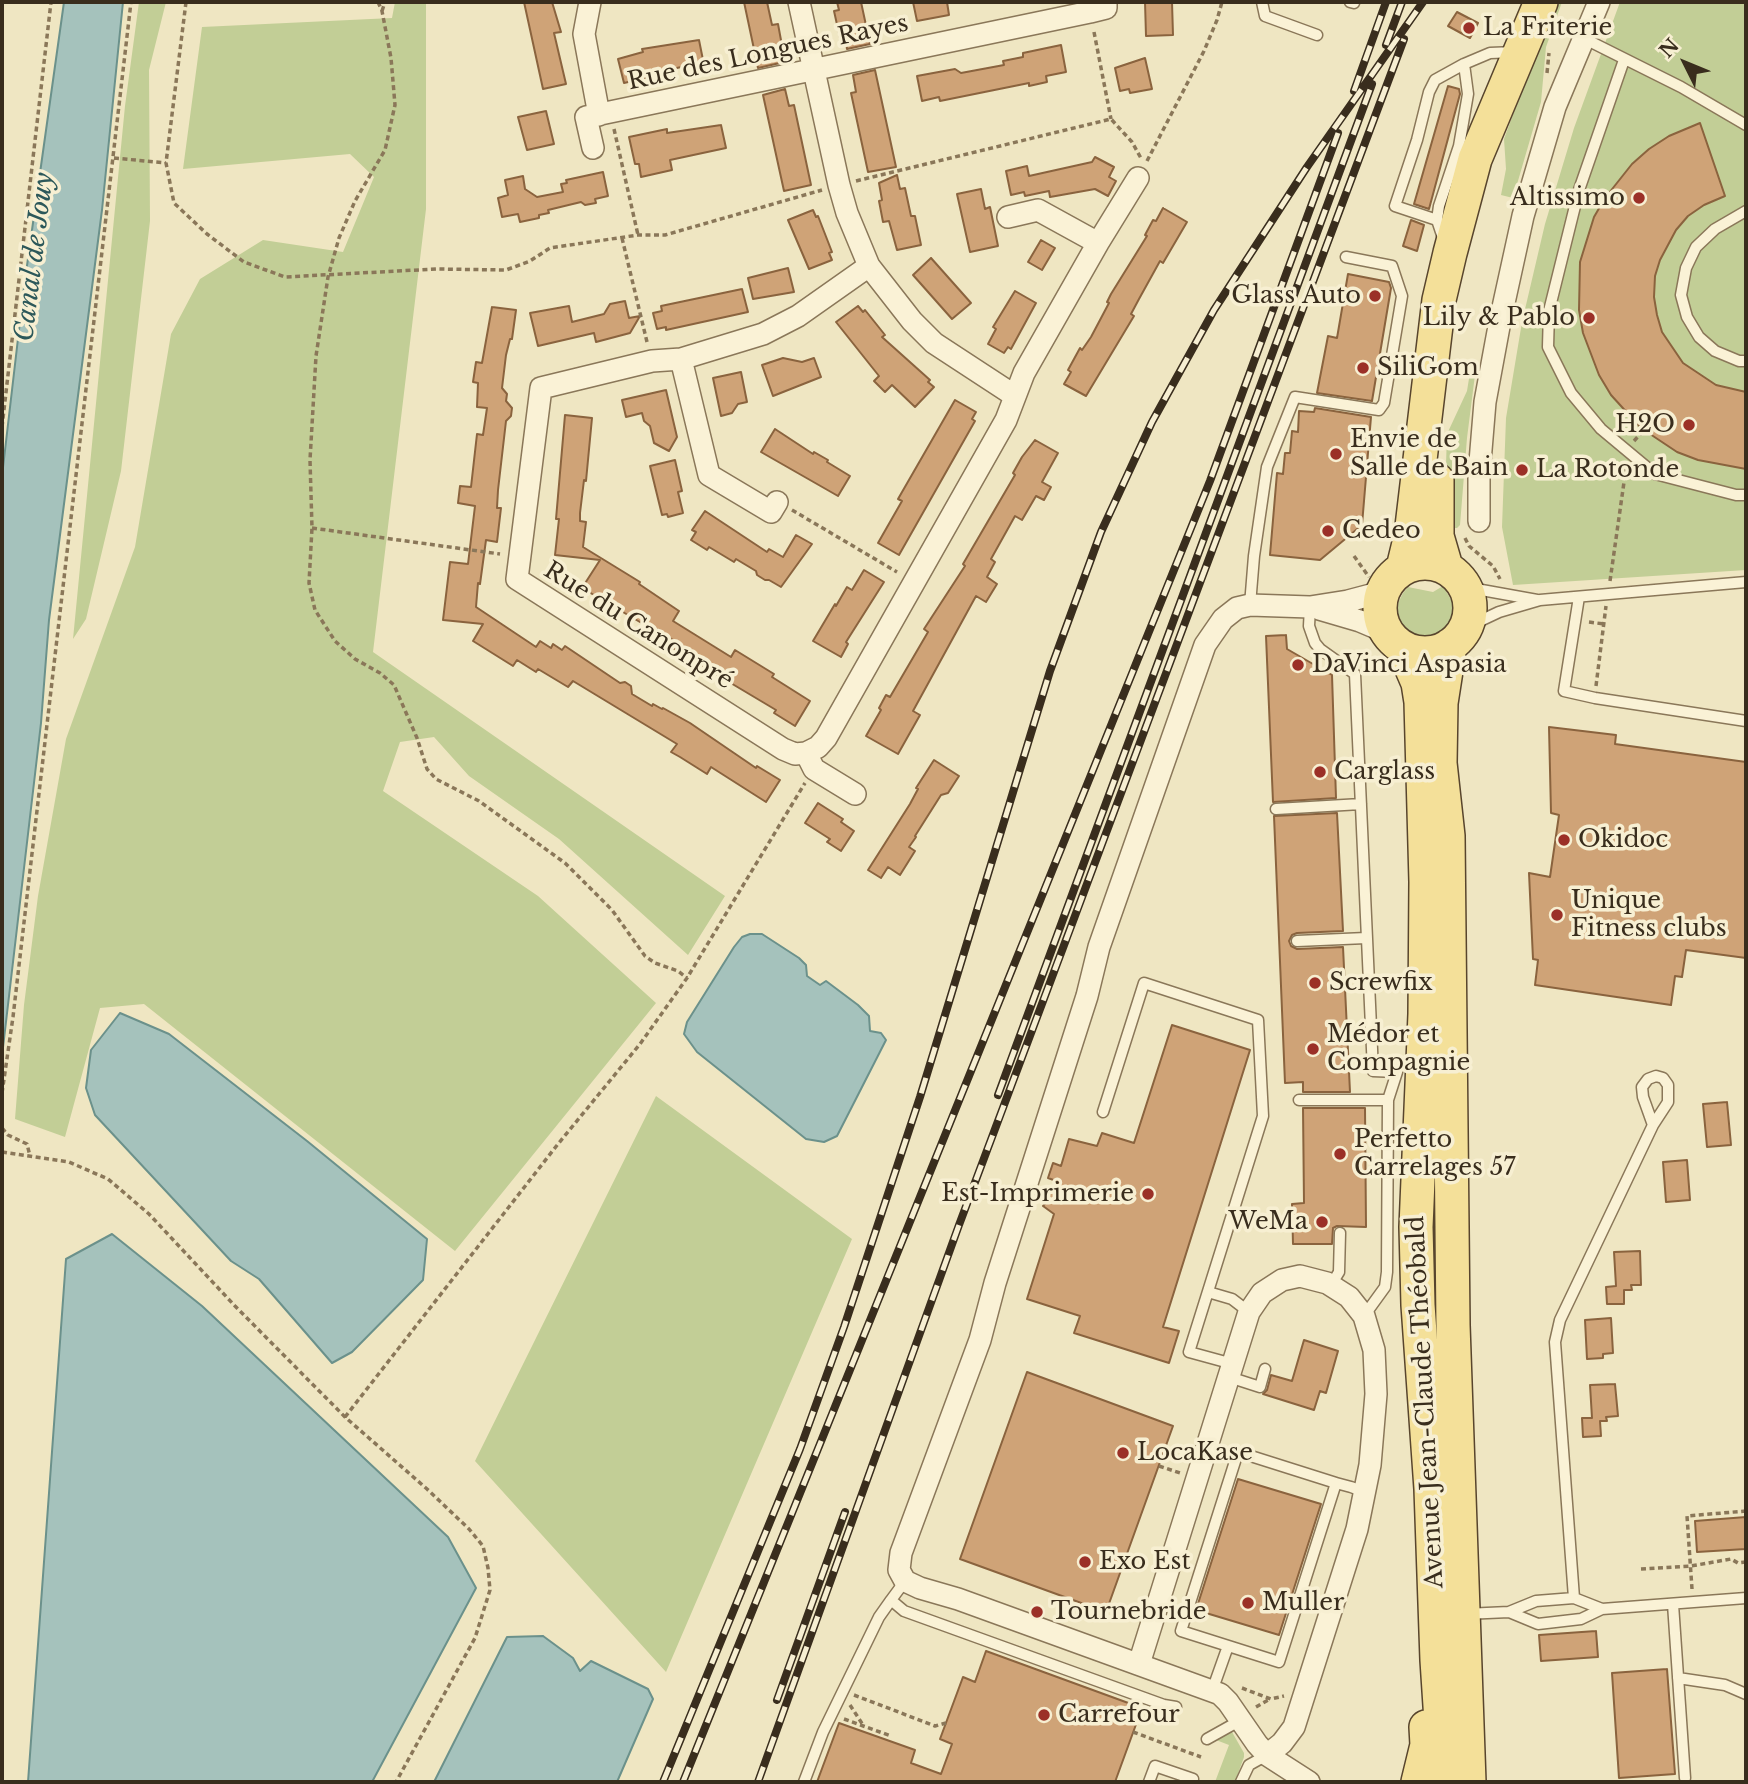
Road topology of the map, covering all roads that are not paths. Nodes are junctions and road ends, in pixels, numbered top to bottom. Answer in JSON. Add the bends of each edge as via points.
{"nodes":[{"id":1,"x":590,"y":2,"type":"edge"},
{"id":2,"x":799,"y":2,"type":"edge"},
{"id":3,"x":1262,"y":2,"type":"edge"},
{"id":4,"x":1541,"y":2,"type":"edge"},
{"id":5,"x":1598,"y":2,"type":"edge"},
{"id":6,"x":1098,"y":7,"type":"edge"},
{"id":7,"x":1317,"y":36,"type":"dead end"},
{"id":8,"x":1583,"y":38,"type":"junction"},
{"id":9,"x":1520,"y":53,"type":"junction"},
{"id":10,"x":1623,"y":60,"type":"junction"},
{"id":11,"x":1464,"y":64,"type":"junction"},
{"id":12,"x":814,"y":71,"type":"junction"},
{"id":13,"x":605,"y":114,"type":"junction"},
{"id":14,"x":1746,"y":125,"type":"edge"},
{"id":15,"x":593,"y":148,"type":"dead end"},
{"id":16,"x":1138,"y":178,"type":"dead end"},
{"id":17,"x":1746,"y":211,"type":"edge"},
{"id":18,"x":1008,"y":217,"type":"dead end"},
{"id":19,"x":1437,"y":220,"type":"junction"},
{"id":20,"x":1098,"y":243,"type":"junction"},
{"id":21,"x":1450,"y":253,"type":"junction"},
{"id":22,"x":1346,"y":257,"type":"dead end"},
{"id":23,"x":869,"y":266,"type":"junction"},
{"id":24,"x":681,"y":359,"type":"junction"},
{"id":25,"x":1746,"y":361,"type":"edge"},
{"id":26,"x":1015,"y":396,"type":"junction"},
{"id":27,"x":1746,"y":495,"type":"edge"},
{"id":28,"x":777,"y":502,"type":"road end"},
{"id":29,"x":1479,"y":522,"type":"dead end"},
{"id":30,"x":1455,"y":577,"type":"junction"},
{"id":31,"x":1385,"y":580,"type":"junction"},
{"id":32,"x":1746,"y":582,"type":"edge"},
{"id":33,"x":1579,"y":597,"type":"junction"},
{"id":34,"x":1539,"y":600,"type":"junction"},
{"id":35,"x":1250,"y":605,"type":"junction"},
{"id":36,"x":1310,"y":607,"type":"junction"},
{"id":37,"x":1458,"y":637,"type":"junction"},
{"id":38,"x":1395,"y":640,"type":"junction"},
{"id":39,"x":1746,"y":721,"type":"edge"},
{"id":40,"x":810,"y":761,"type":"junction"},
{"id":41,"x":855,"y":794,"type":"dead end"},
{"id":42,"x":1361,"y":804,"type":"junction"},
{"id":43,"x":1276,"y":809,"type":"dead end"},
{"id":44,"x":1366,"y":938,"type":"junction"},
{"id":45,"x":1297,"y":941,"type":"dead end"},
{"id":46,"x":1299,"y":1100,"type":"dead end"},
{"id":47,"x":1388,"y":1100,"type":"junction"},
{"id":48,"x":1103,"y":1112,"type":"dead end"},
{"id":49,"x":1653,"y":1125,"type":"dead end"},
{"id":50,"x":1340,"y":1233,"type":"dead end"},
{"id":51,"x":1331,"y":1285,"type":"junction"},
{"id":52,"x":1208,"y":1292,"type":"junction"},
{"id":53,"x":1418,"y":1305,"type":"junction"},
{"id":54,"x":1249,"y":1312,"type":"junction"},
{"id":55,"x":1364,"y":1316,"type":"junction"},
{"id":56,"x":1265,"y":1369,"type":"dead end"},
{"id":57,"x":1231,"y":1371,"type":"junction"},
{"id":58,"x":1336,"y":1483,"type":"junction"},
{"id":59,"x":1365,"y":1492,"type":"junction"},
{"id":60,"x":905,"y":1581,"type":"junction"},
{"id":61,"x":1574,"y":1598,"type":"junction"},
{"id":62,"x":1746,"y":1598,"type":"edge"},
{"id":63,"x":891,"y":1600,"type":"junction"},
{"id":64,"x":1672,"y":1604,"type":"junction"},
{"id":65,"x":1602,"y":1609,"type":"junction"},
{"id":66,"x":1509,"y":1612,"type":"junction"},
{"id":67,"x":1462,"y":1614,"type":"junction"},
{"id":68,"x":1228,"y":1646,"type":"junction"},
{"id":69,"x":1139,"y":1664,"type":"junction"},
{"id":70,"x":1678,"y":1678,"type":"junction"},
{"id":71,"x":1212,"y":1691,"type":"junction"},
{"id":72,"x":1746,"y":1694,"type":"edge"},
{"id":73,"x":1176,"y":1707,"type":"dead end"},
{"id":74,"x":1241,"y":1720,"type":"junction"},
{"id":75,"x":1207,"y":1739,"type":"dead end"},
{"id":76,"x":1267,"y":1755,"type":"junction"},
{"id":77,"x":1685,"y":1778,"type":"dead end"},
{"id":78,"x":1193,"y":1779,"type":"dead end"},
{"id":79,"x":804,"y":1782,"type":"edge"},
{"id":80,"x":1149,"y":1782,"type":"edge"},
{"id":81,"x":1241,"y":1782,"type":"edge"},
{"id":82,"x":1309,"y":1782,"type":"edge"},
{"id":83,"x":1418,"y":1782,"type":"edge"},
{"id":84,"x":1446,"y":1782,"type":"edge"},
{"id":85,"x":1469,"y":1782,"type":"edge"}],
"edges":[{"from":1,"to":13,"type":"street","name":"Rue des Longues Rayes","via":[[584,34]]},
{"from":2,"to":12,"type":"street"},
{"from":3,"to":7,"type":"lane","via":[[1265,16]]},
{"from":4,"to":9,"type":"main road"},
{"from":5,"to":8,"type":"street"},
{"from":6,"to":12,"type":"street","name":"Rue des Longues Rayes"},
{"from":8,"to":10,"type":"lane"},
{"from":8,"to":29,"type":"street","via":[[1551,120],[1503,308],[1485,402]]},
{"from":9,"to":11,"type":"lane","via":[[1490,53]]},
{"from":9,"to":21,"type":"main road","via":[[1475,159]]},
{"from":9,"to":30,"type":"main road","via":[[1474,216],[1451,333],[1435,513],[1437,536]]},
{"from":10,"to":14,"type":"lane"},
{"from":10,"to":27,"type":"lane","via":[[1579,190],[1549,311],[1548,347],[1571,393],[1601,429],[1655,474]]},
{"from":11,"to":19,"type":"lane","via":[[1468,94],[1459,146]]},
{"from":11,"to":19,"type":"lane","via":[[1435,80],[1429,92],[1395,206]]},
{"from":12,"to":13,"type":"street","name":"Rue des Longues Rayes"},
{"from":12,"to":23,"type":"street","via":[[839,185]]},
{"from":13,"to":15,"type":"street","name":"Rue des Longues Rayes","via":[[586,117]]},
{"from":16,"to":20,"type":"street"},
{"from":17,"to":25,"type":"lane","via":[[1715,229],[1696,247],[1681,295],[1699,337],[1715,351]]},
{"from":18,"to":20,"type":"street","via":[[1038,210]]},
{"from":19,"to":21,"type":"lane"},
{"from":20,"to":26,"type":"street"},
{"from":21,"to":31,"type":"main road","via":[[1439,300],[1411,535]]},
{"from":22,"to":35,"type":"lane","via":[[1392,265],[1402,296],[1384,403],[1379,410],[1296,397],[1267,467]]},
{"from":23,"to":24,"type":"street","name":"Rue du Canonpré","via":[[798,316],[763,334]]},
{"from":23,"to":26,"type":"street","via":[[934,343]]},
{"from":24,"to":28,"type":"street","via":[[709,475],[771,512]]},
{"from":24,"to":40,"type":"street","name":"Rue du Canonpré","via":[[652,361],[541,388],[517,579],[783,749]]},
{"from":26,"to":40,"type":"street","via":[[1006,420]]},
{"from":30,"to":31,"type":"main road","via":[[1432,563],[1417,563]]},
{"from":30,"to":34,"type":"lane"},
{"from":30,"to":37,"type":"main road","via":[[1470,608]]},
{"from":31,"to":36,"type":"street","via":[[1348,601]]},
{"from":31,"to":38,"type":"main road","via":[[1380,612]]},
{"from":32,"to":33,"type":"lane"},
{"from":33,"to":34,"type":"lane"},
{"from":33,"to":39,"type":"lane","via":[[1564,691]]},
{"from":34,"to":37,"type":"lane","via":[[1499,612]]},
{"from":35,"to":36,"type":"street"},
{"from":35,"to":60,"type":"street","via":[[1223,619],[1197,665],[1099,947],[980,1340],[901,1553],[899,1570]]},
{"from":36,"to":38,"type":"street","via":[[1348,617]]},
{"from":36,"to":42,"type":"lane","via":[[1315,643],[1355,674]]},
{"from":37,"to":38,"type":"main road","via":[[1435,652],[1419,653]]},
{"from":37,"to":67,"type":"main road","name":"Avenue Jean-Claude Théobald","via":[[1441,703],[1440,763],[1448,836],[1453,1325]]},
{"from":38,"to":53,"type":"main road","name":"Avenue Jean-Claude Théobald","via":[[1418,682],[1421,702],[1426,882]]},
{"from":40,"to":41,"type":"street","name":"Rue du Canonpré"},
{"from":42,"to":43,"type":"lane"},
{"from":42,"to":44,"type":"lane"},
{"from":44,"to":45,"type":"lane"},
{"from":44,"to":47,"type":"lane","via":[[1373,1071],[1396,1072]]},
{"from":46,"to":47,"type":"lane"},
{"from":47,"to":55,"type":"lane","via":[[1387,1272],[1385,1287]]},
{"from":48,"to":52,"type":"lane","via":[[1144,983],[1258,1020],[1263,1116]]},
{"from":49,"to":61,"type":"lane","via":[[1560,1320],[1555,1342]]},
{"from":50,"to":51,"type":"lane","via":[[1339,1272]]},
{"from":51,"to":54,"type":"street","via":[[1300,1276],[1282,1280],[1262,1293]]},
{"from":51,"to":55,"type":"street","via":[[1349,1297]]},
{"from":52,"to":54,"type":"lane","via":[[1232,1299]]},
{"from":52,"to":57,"type":"lane","via":[[1189,1352]]},
{"from":53,"to":83,"type":"main road","via":[[1414,1477],[1427,1745]]},
{"from":53,"to":84,"type":"main road","name":"Avenue Jean-Claude Théobald"},
{"from":54,"to":57,"type":"street"},
{"from":55,"to":59,"type":"street","via":[[1374,1350],[1376,1394]]},
{"from":56,"to":57,"type":"lane","via":[[1260,1387]]},
{"from":57,"to":69,"type":"street"},
{"from":58,"to":59,"type":"lane"},
{"from":58,"to":68,"type":"lane","via":[[1279,1662]]},
{"from":58,"to":68,"type":"lane","via":[[1238,1452],[1181,1631]]},
{"from":59,"to":76,"type":"street","via":[[1294,1727]]},
{"from":60,"to":63,"type":"lane"},
{"from":60,"to":69,"type":"street"},
{"from":61,"to":65,"type":"lane"},
{"from":61,"to":66,"type":"lane","via":[[1536,1601]]},
{"from":62,"to":64,"type":"lane"},
{"from":63,"to":73,"type":"lane","via":[[904,1611]]},
{"from":63,"to":79,"type":"lane","via":[[823,1732]]},
{"from":64,"to":65,"type":"lane"},
{"from":64,"to":70,"type":"lane"},
{"from":65,"to":66,"type":"lane","via":[[1581,1619],[1538,1624]]},
{"from":66,"to":67,"type":"lane"},
{"from":67,"to":85,"type":"main road","name":"Avenue Jean-Claude Théobald"},
{"from":68,"to":71,"type":"lane"},
{"from":69,"to":71,"type":"street"},
{"from":70,"to":72,"type":"lane","via":[[1725,1685]]},
{"from":70,"to":77,"type":"lane"},
{"from":71,"to":74,"type":"street","via":[[1223,1697]]},
{"from":74,"to":75,"type":"lane"},
{"from":74,"to":76,"type":"street"},
{"from":76,"to":81,"type":"lane","via":[[1249,1765]]},
{"from":76,"to":82,"type":"street"},
{"from":78,"to":80,"type":"lane","via":[[1154,1766]]}]}
